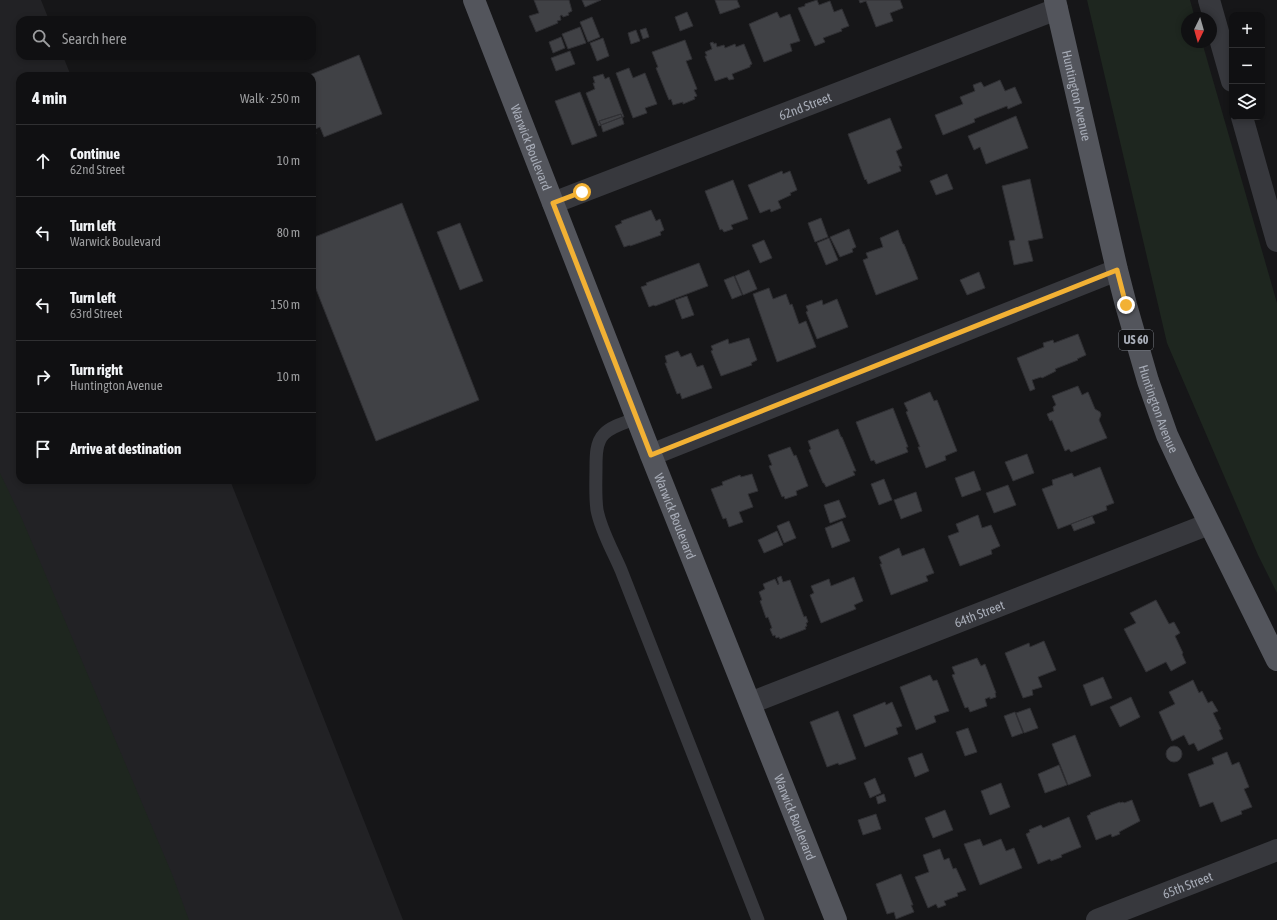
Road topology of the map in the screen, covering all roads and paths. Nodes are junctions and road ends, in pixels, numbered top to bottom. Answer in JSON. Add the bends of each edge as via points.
{"nodes":[{"id":1,"x":474,"y":0,"type":"edge"},
{"id":2,"x":1209,"y":0,"type":"edge"},
{"id":3,"x":1056,"y":4,"type":"edge"},
{"id":4,"x":1229,"y":70,"type":"edge"},
{"id":5,"x":1243,"y":120,"type":"edge"},
{"id":6,"x":553,"y":203,"type":"junction"},
{"id":7,"x":1277,"y":241,"type":"edge"},
{"id":8,"x":1117,"y":270,"type":"junction"},
{"id":9,"x":637,"y":418,"type":"junction"},
{"id":10,"x":651,"y":455,"type":"junction"},
{"id":11,"x":1209,"y":524,"type":"junction"},
{"id":12,"x":1277,"y":660,"type":"edge"},
{"id":13,"x":750,"y":703,"type":"junction"},
{"id":14,"x":1277,"y":850,"type":"edge"},
{"id":15,"x":758,"y":920,"type":"edge"},
{"id":16,"x":836,"y":920,"type":"edge"},
{"id":17,"x":1097,"y":920,"type":"edge"}],
"edges":[{"from":1,"to":6,"type":"main road","name":"Warwick Boulevard"},
{"from":2,"to":4,"type":"street"},
{"from":3,"to":6,"type":"street","name":"62nd Street"},
{"from":3,"to":8,"type":"main road","name":"Huntington Avenue","number":"US 60"},
{"from":5,"to":7,"type":"street"},
{"from":6,"to":9,"type":"main road","name":"Warwick Boulevard"},
{"from":8,"to":10,"type":"street"},
{"from":8,"to":11,"type":"main road","name":"Huntington Avenue","number":"US 60","via":[[1148,381],[1168,435]]},
{"from":9,"to":10,"type":"main road","name":"Warwick Boulevard"},
{"from":9,"to":15,"type":"lane","via":[[610,430],[602,437],[598,446],[597,510]]},
{"from":10,"to":13,"type":"main road","name":"Warwick Boulevard"},
{"from":11,"to":12,"type":"main road","name":"Huntington Avenue","number":"US 60"},
{"from":11,"to":13,"type":"street","name":"64th Street"},
{"from":13,"to":16,"type":"main road","name":"Warwick Boulevard"},
{"from":14,"to":17,"type":"street","name":"65th Street"}]}
